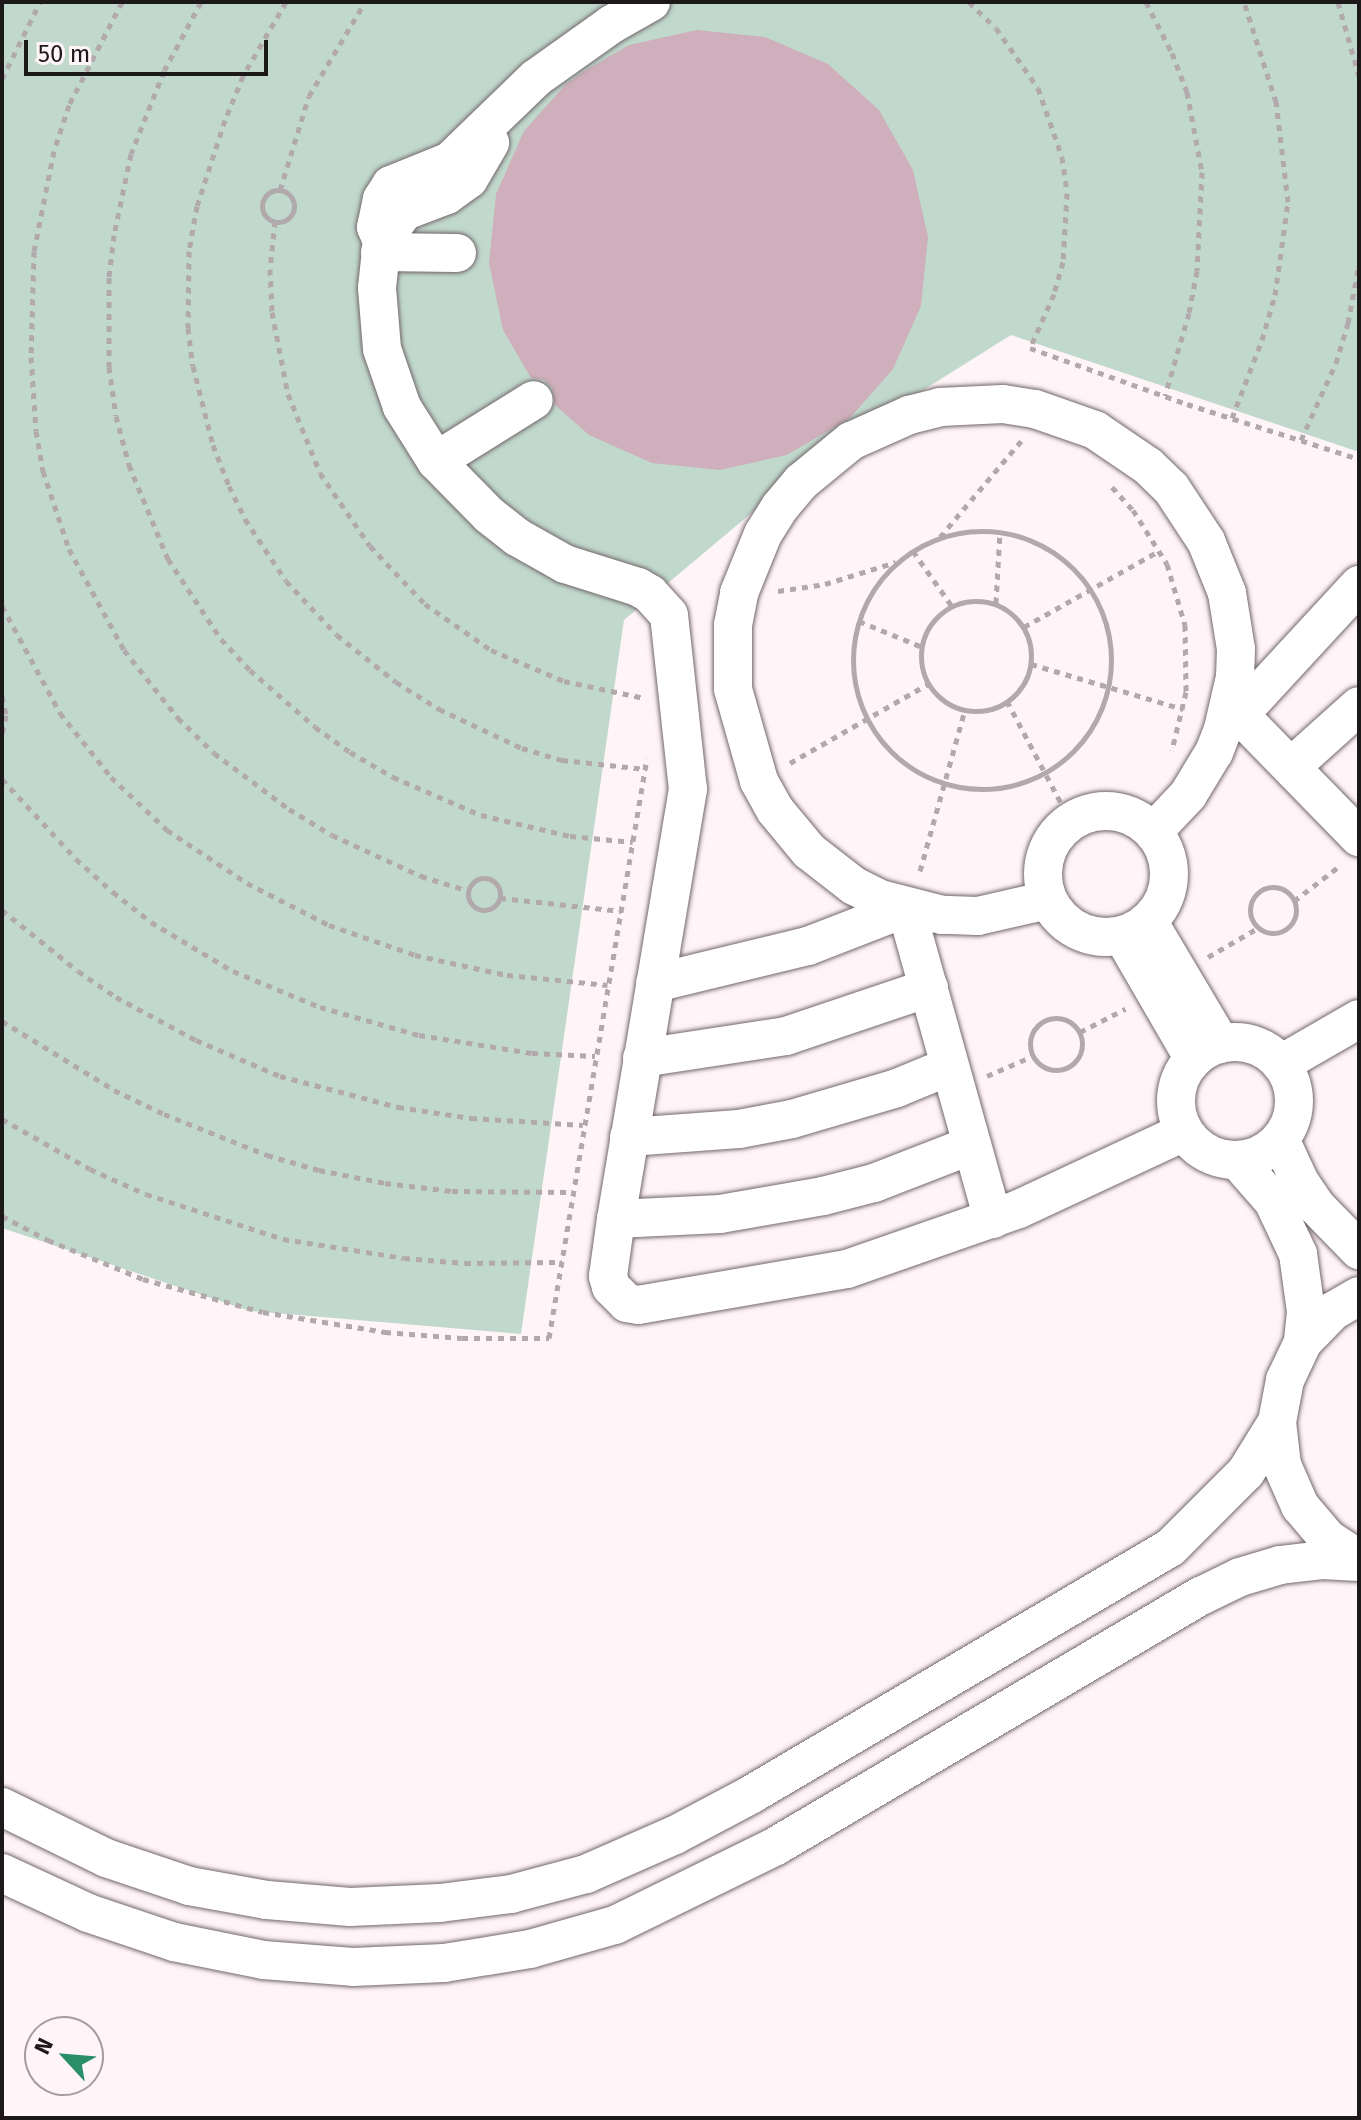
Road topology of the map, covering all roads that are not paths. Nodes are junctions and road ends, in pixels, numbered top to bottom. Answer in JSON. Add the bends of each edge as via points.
{"nodes":[{"id":1,"x":651,"y":2,"type":"edge"},
{"id":2,"x":381,"y":246,"type":"junction"},
{"id":3,"x":457,"y":253,"type":"dead end"},
{"id":4,"x":534,"y":400,"type":"dead end"},
{"id":5,"x":436,"y":461,"type":"junction"},
{"id":6,"x":1359,"y":585,"type":"edge"},
{"id":7,"x":1359,"y":706,"type":"edge"},
{"id":8,"x":1235,"y":710,"type":"junction"},
{"id":9,"x":1291,"y":767,"type":"junction"},
{"id":10,"x":1153,"y":832,"type":"junction"},
{"id":11,"x":1353,"y":833,"type":"edge"},
{"id":12,"x":1048,"y":900,"type":"junction"},
{"id":13,"x":906,"y":908,"type":"junction"},
{"id":14,"x":1135,"y":928,"type":"junction"},
{"id":15,"x":655,"y":983,"type":"junction"},
{"id":16,"x":929,"y":988,"type":"junction"},
{"id":17,"x":1359,"y":1019,"type":"edge"},
{"id":18,"x":1207,"y":1051,"type":"junction"},
{"id":19,"x":642,"y":1058,"type":"junction"},
{"id":20,"x":1281,"y":1064,"type":"junction"},
{"id":21,"x":954,"y":1077,"type":"junction"},
{"id":22,"x":1184,"y":1132,"type":"junction"},
{"id":23,"x":629,"y":1137,"type":"junction"},
{"id":24,"x":1280,"y":1139,"type":"junction"},
{"id":25,"x":972,"y":1145,"type":"junction"},
{"id":26,"x":1238,"y":1161,"type":"junction"},
{"id":27,"x":616,"y":1219,"type":"junction"},
{"id":28,"x":993,"y":1219,"type":"junction"},
{"id":29,"x":1359,"y":1250,"type":"edge"},
{"id":30,"x":1359,"y":1296,"type":"edge"},
{"id":31,"x":1303,"y":1342,"type":"junction"},
{"id":32,"x":1277,"y":1422,"type":"junction"},
{"id":33,"x":1359,"y":1560,"type":"edge"},
{"id":34,"x":2,"y":1807,"type":"edge"},
{"id":35,"x":2,"y":1873,"type":"edge"}],
"edges":[{"from":1,"to":2,"type":"street","via":[[573,50],[490,120],[490,145],[469,179],[447,195],[405,211]]},
{"from":2,"to":3,"type":"street"},
{"from":2,"to":5,"type":"street","via":[[382,349],[402,407]]},
{"from":4,"to":5,"type":"street"},
{"from":5,"to":15,"type":"street","via":[[517,537],[565,564],[638,587],[669,615],[688,789]]},
{"from":6,"to":8,"type":"street"},
{"from":7,"to":9,"type":"street"},
{"from":8,"to":9,"type":"street"},
{"from":8,"to":10,"type":"street","via":[[1202,775]]},
{"from":8,"to":13,"type":"street","via":[[1236,649],[1218,567],[1171,488],[1123,446],[1066,418],[1003,404],[919,412],[851,441],[801,482],[763,534],[742,583],[733,625],[733,689],[759,781],[775,810],[830,870]]},
{"from":9,"to":11,"type":"street"},
{"from":10,"to":12,"type":"street","via":[[1134,818],[1111,811],[1094,811],[1071,822],[1046,852],[1043,884]]},
{"from":10,"to":14,"type":"street","via":[[1168,861],[1166,894]]},
{"from":12,"to":13,"type":"street","via":[[978,916]]},
{"from":12,"to":14,"type":"street","via":[[1078,932],[1092,936]]},
{"from":13,"to":15,"type":"street","via":[[795,950]]},
{"from":13,"to":16,"type":"street"},
{"from":14,"to":18,"type":"street"},
{"from":15,"to":19,"type":"street"},
{"from":16,"to":19,"type":"street","via":[[786,1036]]},
{"from":16,"to":21,"type":"street"},
{"from":17,"to":20,"type":"street"},
{"from":18,"to":20,"type":"street","via":[[1247,1043]]},
{"from":18,"to":22,"type":"street","via":[[1184,1071],[1175,1102]]},
{"from":19,"to":23,"type":"street"},
{"from":20,"to":24,"type":"street","via":[[1292,1085],[1294,1110]]},
{"from":21,"to":23,"type":"street","via":[[792,1119],[711,1132]]},
{"from":21,"to":25,"type":"street"},
{"from":22,"to":26,"type":"street","via":[[1207,1154]]},
{"from":22,"to":28,"type":"street"},
{"from":23,"to":27,"type":"street"},
{"from":24,"to":26,"type":"street","via":[[1269,1150]]},
{"from":24,"to":29,"type":"street","via":[[1316,1206]]},
{"from":25,"to":27,"type":"street","via":[[874,1183],[823,1196],[720,1214]]},
{"from":25,"to":28,"type":"street"},
{"from":26,"to":31,"type":"street","via":[[1273,1201],[1298,1254],[1306,1312]]},
{"from":27,"to":28,"type":"street","via":[[608,1276],[627,1303],[638,1305],[847,1269]]},
{"from":30,"to":31,"type":"street","via":[[1333,1311]]},
{"from":31,"to":32,"type":"street","via":[[1285,1380]]},
{"from":32,"to":33,"type":"street","via":[[1282,1465],[1300,1506],[1328,1539]]},
{"from":32,"to":34,"type":"street","via":[[1246,1472],[1170,1548],[752,1794],[586,1874],[511,1894],[440,1903],[350,1907],[267,1900],[189,1886],[106,1858]]},
{"from":33,"to":35,"type":"street","via":[[1280,1565],[1240,1577],[749,1860],[615,1925],[530,1949],[444,1963],[353,1967],[263,1960],[174,1942],[88,1913]]}]}
